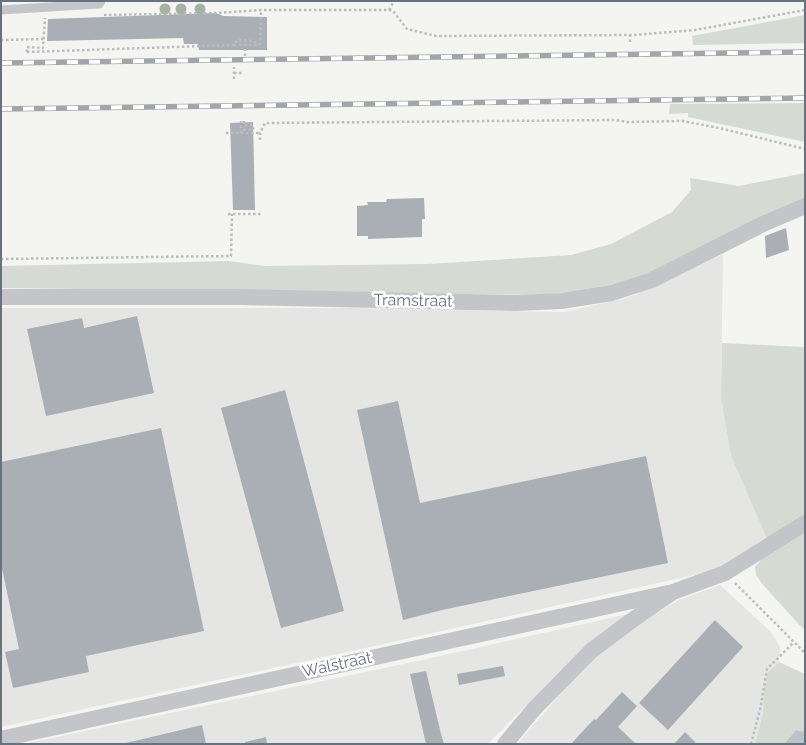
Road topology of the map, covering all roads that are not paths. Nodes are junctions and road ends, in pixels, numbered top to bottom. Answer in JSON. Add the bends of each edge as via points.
{"nodes":[{"id":1,"x":101,"y":1,"type":"edge"},
{"id":2,"x":1,"y":10,"type":"edge"},
{"id":3,"x":805,"y":206,"type":"edge"},
{"id":4,"x":1,"y":298,"type":"edge"},
{"id":5,"x":805,"y":523,"type":"edge"},
{"id":6,"x":673,"y":592,"type":"junction"},
{"id":7,"x":1,"y":739,"type":"edge"},
{"id":8,"x":505,"y":744,"type":"edge"}],
"edges":[{"from":1,"to":2,"type":"lane","via":[[99,4]]},
{"from":3,"to":4,"type":"street","name":"Tramstraat","via":[[652,280],[612,293],[561,301],[516,304],[237,297]]},
{"from":5,"to":6,"type":"street","via":[[725,574]]},
{"from":6,"to":7,"type":"street","name":"Walstraat"},
{"from":6,"to":8,"type":"street","via":[[592,651],[534,709]]}]}
